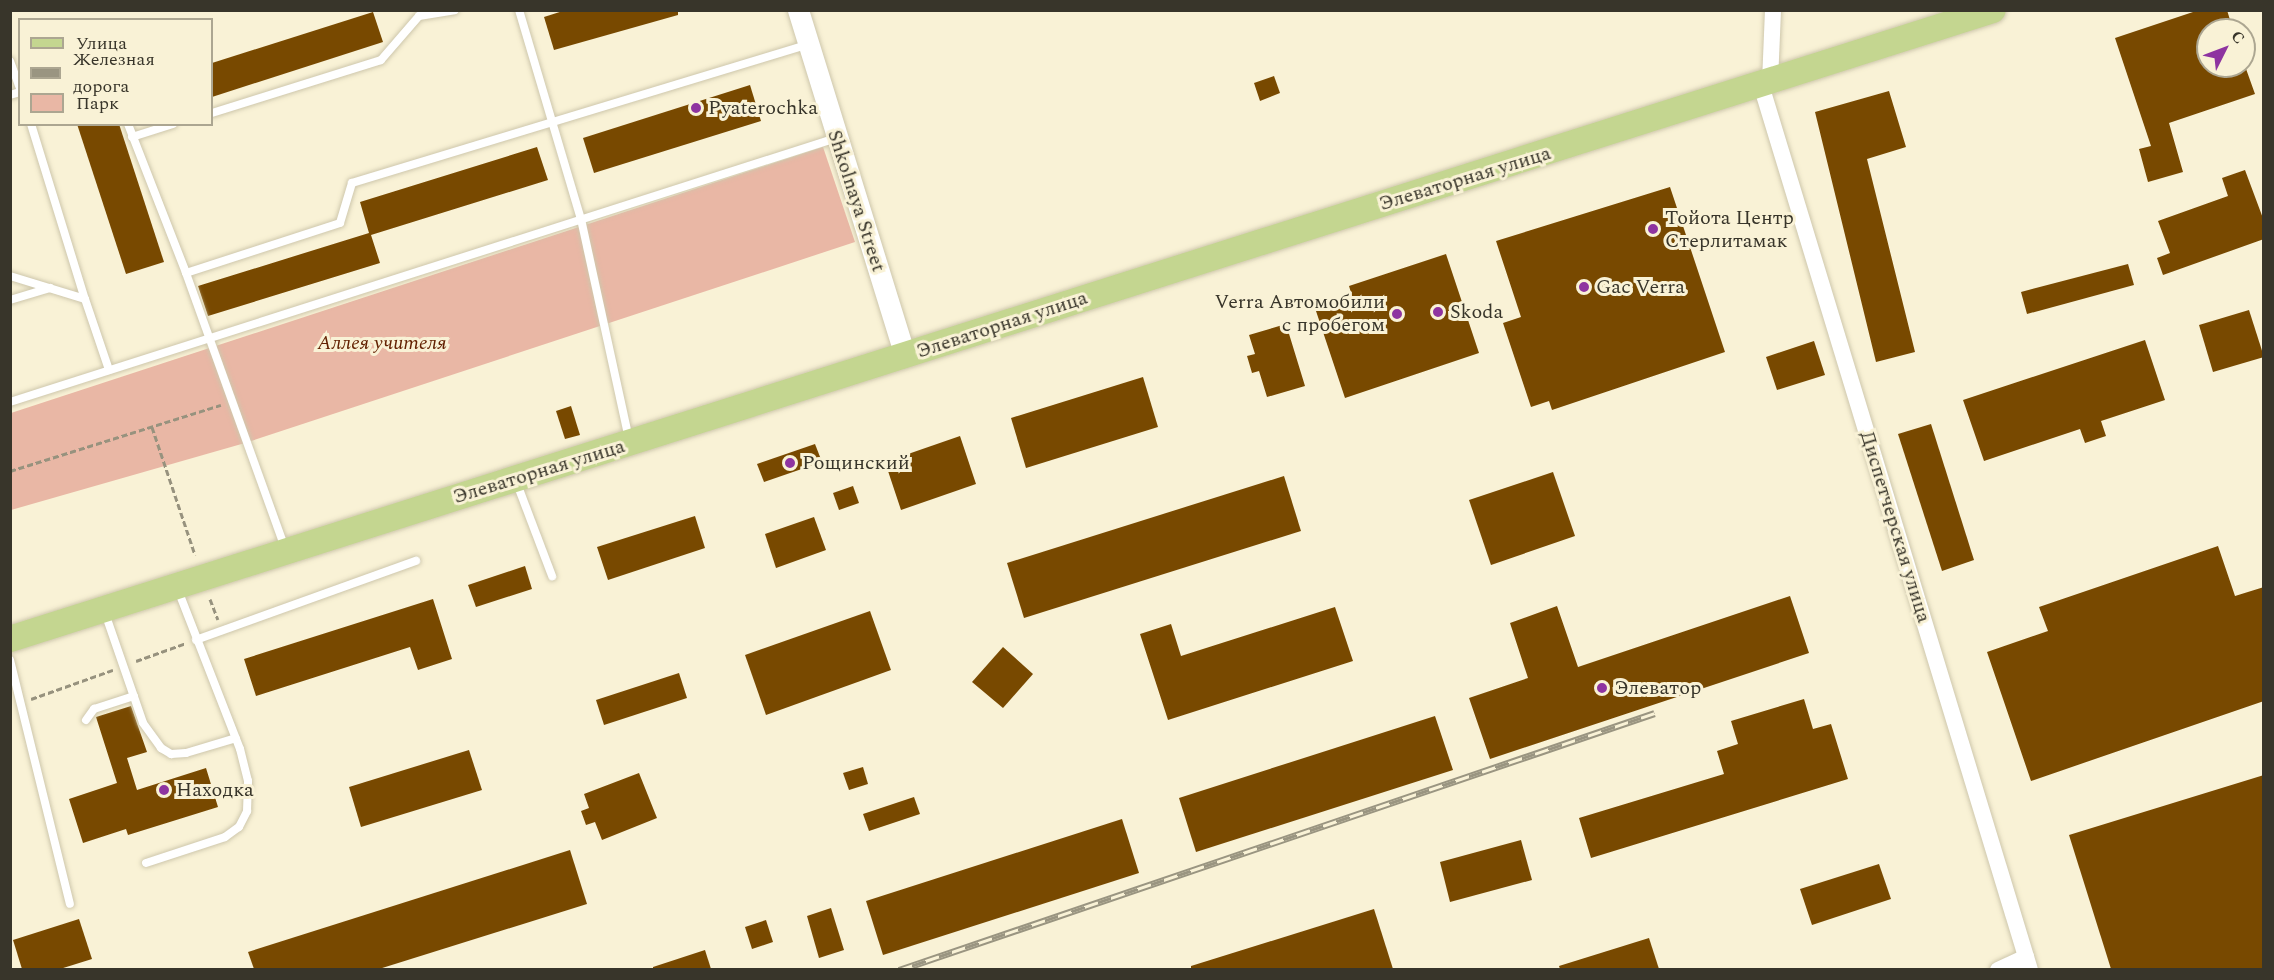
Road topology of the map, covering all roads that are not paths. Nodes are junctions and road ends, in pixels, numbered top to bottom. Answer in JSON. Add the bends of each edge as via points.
{"nodes":[{"id":1,"x":455,"y":10,"type":"edge"},
{"id":2,"x":519,"y":10,"type":"edge"},
{"id":3,"x":798,"y":10,"type":"edge"},
{"id":4,"x":1773,"y":10,"type":"edge"},
{"id":5,"x":1993,"y":10,"type":"edge"},
{"id":6,"x":808,"y":45,"type":"junction"},
{"id":7,"x":10,"y":61,"type":"edge"},
{"id":8,"x":18,"y":84,"type":"edge"},
{"id":9,"x":1766,"y":84,"type":"junction"},
{"id":10,"x":213,"y":113,"type":"edge"},
{"id":11,"x":552,"y":122,"type":"junction"},
{"id":12,"x":32,"y":126,"type":"edge"},
{"id":13,"x":129,"y":126,"type":"edge"},
{"id":14,"x":167,"y":126,"type":"edge"},
{"id":15,"x":132,"y":137,"type":"junction"},
{"id":16,"x":836,"y":138,"type":"junction"},
{"id":17,"x":582,"y":219,"type":"junction"},
{"id":18,"x":186,"y":273,"type":"junction"},
{"id":19,"x":10,"y":276,"type":"edge"},
{"id":20,"x":50,"y":288,"type":"junction"},
{"id":21,"x":85,"y":299,"type":"junction"},
{"id":22,"x":10,"y":300,"type":"edge"},
{"id":23,"x":209,"y":336,"type":"junction"},
{"id":24,"x":905,"y":356,"type":"junction"},
{"id":25,"x":109,"y":370,"type":"junction"},
{"id":26,"x":10,"y":402,"type":"edge"},
{"id":27,"x":630,"y":444,"type":"junction"},
{"id":28,"x":515,"y":480,"type":"junction"},
{"id":29,"x":286,"y":551,"type":"junction"},
{"id":30,"x":416,"y":561,"type":"dead end"},
{"id":31,"x":552,"y":576,"type":"dead end"},
{"id":32,"x":177,"y":587,"type":"junction"},
{"id":33,"x":104,"y":610,"type":"junction"},
{"id":34,"x":10,"y":639,"type":"edge"},
{"id":35,"x":196,"y":640,"type":"junction"},
{"id":36,"x":10,"y":660,"type":"edge"},
{"id":37,"x":134,"y":696,"type":"junction"},
{"id":38,"x":86,"y":720,"type":"dead end"},
{"id":39,"x":236,"y":738,"type":"junction"},
{"id":40,"x":146,"y":863,"type":"dead end"},
{"id":41,"x":70,"y":904,"type":"dead end"},
{"id":42,"x":2028,"y":963,"type":"edge"},
{"id":43,"x":1998,"y":969,"type":"edge"}],
"edges":[{"from":1,"to":10,"type":"lane","via":[[419,16],[381,60]]},
{"from":2,"to":11,"type":"lane"},
{"from":3,"to":6,"type":"street","name":"Shkolnaya Street"},
{"from":4,"to":9,"type":"street","name":"Диспетчерская улица"},
{"from":5,"to":9,"type":"main road","name":"Элеваторная улица"},
{"from":6,"to":11,"type":"lane"},
{"from":6,"to":16,"type":"street","name":"Shkolnaya Street"},
{"from":7,"to":8,"type":"lane"},
{"from":9,"to":24,"type":"main road","name":"Элеваторная улица"},
{"from":9,"to":42,"type":"street","name":"Диспетчерская улица"},
{"from":11,"to":17,"type":"lane"},
{"from":11,"to":18,"type":"lane","via":[[352,183],[340,223]]},
{"from":12,"to":21,"type":"lane"},
{"from":13,"to":15,"type":"lane"},
{"from":14,"to":15,"type":"lane"},
{"from":15,"to":18,"type":"lane"},
{"from":16,"to":17,"type":"lane"},
{"from":16,"to":24,"type":"street","name":"Shkolnaya Street"},
{"from":17,"to":23,"type":"lane"},
{"from":17,"to":27,"type":"lane"},
{"from":18,"to":23,"type":"lane"},
{"from":19,"to":20,"type":"lane"},
{"from":20,"to":21,"type":"lane"},
{"from":20,"to":22,"type":"lane"},
{"from":21,"to":25,"type":"lane"},
{"from":23,"to":25,"type":"lane"},
{"from":23,"to":29,"type":"lane"},
{"from":24,"to":27,"type":"main road","name":"Элеваторная улица"},
{"from":25,"to":26,"type":"lane"},
{"from":27,"to":28,"type":"main road","name":"Элеваторная улица"},
{"from":28,"to":29,"type":"main road","name":"Элеваторная улица"},
{"from":28,"to":31,"type":"lane"},
{"from":29,"to":32,"type":"main road","name":"Элеваторная улица"},
{"from":30,"to":35,"type":"lane"},
{"from":32,"to":33,"type":"main road","name":"Элеваторная улица"},
{"from":32,"to":35,"type":"lane"},
{"from":33,"to":34,"type":"main road","name":"Элеваторная улица"},
{"from":33,"to":37,"type":"lane"},
{"from":35,"to":39,"type":"lane"},
{"from":36,"to":41,"type":"lane"},
{"from":37,"to":38,"type":"lane","via":[[94,709]]},
{"from":37,"to":39,"type":"lane","via":[[148,731],[171,754]]},
{"from":39,"to":40,"type":"lane","via":[[248,781],[247,811],[239,827],[225,837]]},
{"from":42,"to":43,"type":"street"}]}
